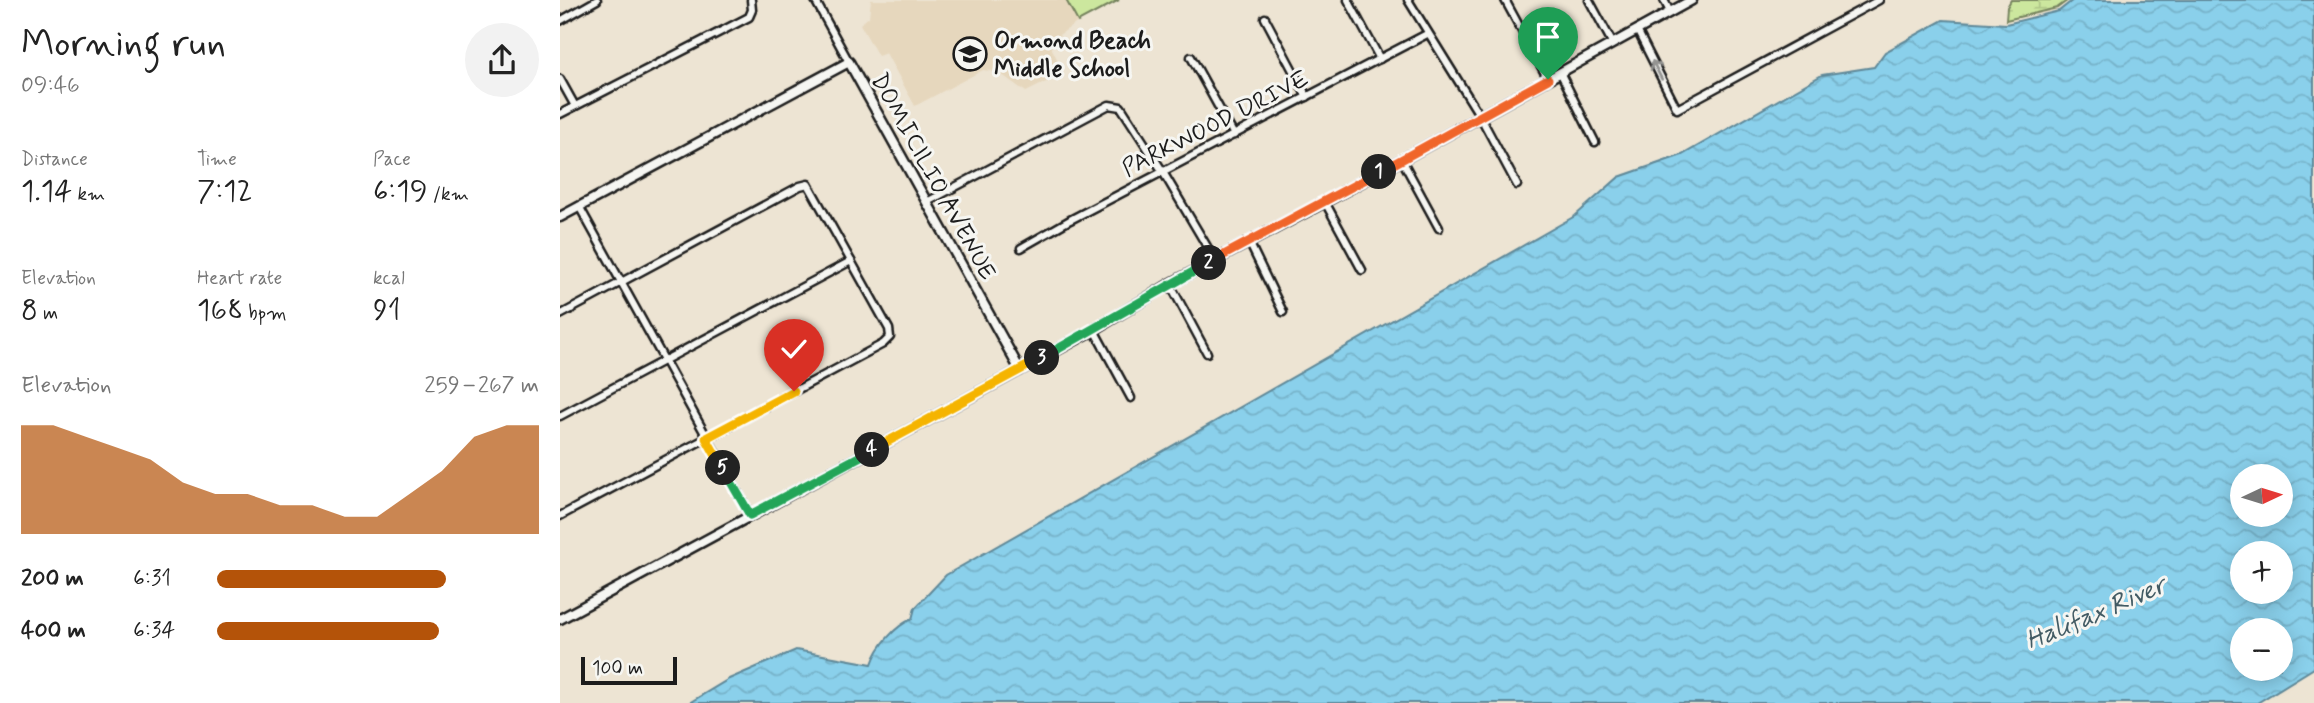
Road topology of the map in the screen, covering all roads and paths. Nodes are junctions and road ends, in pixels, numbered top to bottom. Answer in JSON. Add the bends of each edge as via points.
{"nodes":[{"id":1,"x":597,"y":0,"type":"edge"},
{"id":2,"x":751,"y":0,"type":"edge"},
{"id":3,"x":815,"y":0,"type":"edge"},
{"id":4,"x":1348,"y":0,"type":"edge"},
{"id":5,"x":1408,"y":0,"type":"edge"},
{"id":6,"x":1504,"y":0,"type":"edge"},
{"id":7,"x":1589,"y":0,"type":"edge"},
{"id":8,"x":1664,"y":0,"type":"edge"},
{"id":9,"x":1692,"y":0,"type":"edge"},
{"id":10,"x":1860,"y":0,"type":"edge"},
{"id":11,"x":1879,"y":0,"type":"edge"},
{"id":12,"x":1674,"y":7,"type":"edge"},
{"id":13,"x":1864,"y":8,"type":"junction"},
{"id":14,"x":1265,"y":18,"type":"dead end"},
{"id":15,"x":560,"y":21,"type":"edge"},
{"id":16,"x":1637,"y":30,"type":"junction"},
{"id":17,"x":1427,"y":34,"type":"junction"},
{"id":18,"x":1613,"y":44,"type":"junction"},
{"id":19,"x":1191,"y":57,"type":"dead end"},
{"id":20,"x":1380,"y":59,"type":"junction"},
{"id":21,"x":849,"y":62,"type":"junction"},
{"id":22,"x":1560,"y":72,"type":"junction"},
{"id":23,"x":560,"y":79,"type":"edge"},
{"id":24,"x":1548,"y":79,"type":"junction"},
{"id":25,"x":1307,"y":97,"type":"junction"},
{"id":26,"x":575,"y":106,"type":"junction"},
{"id":27,"x":560,"y":114,"type":"edge"},
{"id":28,"x":1480,"y":116,"type":"junction"},
{"id":29,"x":1234,"y":135,"type":"junction"},
{"id":30,"x":1594,"y":142,"type":"dead end"},
{"id":31,"x":1402,"y":160,"type":"junction"},
{"id":32,"x":1163,"y":172,"type":"junction"},
{"id":33,"x":1517,"y":185,"type":"dead end"},
{"id":34,"x":927,"y":202,"type":"junction"},
{"id":35,"x":1325,"y":202,"type":"junction"},
{"id":36,"x":579,"y":206,"type":"junction"},
{"id":37,"x":560,"y":217,"type":"edge"},
{"id":38,"x":1439,"y":229,"type":"dead end"},
{"id":39,"x":1249,"y":242,"type":"junction"},
{"id":40,"x":1021,"y":248,"type":"dead end"},
{"id":41,"x":1215,"y":260,"type":"junction"},
{"id":42,"x":851,"y":261,"type":"junction"},
{"id":43,"x":1362,"y":270,"type":"dead end"},
{"id":44,"x":622,"y":282,"type":"junction"},
{"id":45,"x":1171,"y":284,"type":"junction"},
{"id":46,"x":1283,"y":312,"type":"dead end"},
{"id":47,"x":560,"y":315,"type":"edge"},
{"id":48,"x":1094,"y":330,"type":"junction"},
{"id":49,"x":1207,"y":353,"type":"dead end"},
{"id":50,"x":665,"y":362,"type":"junction"},
{"id":51,"x":1020,"y":370,"type":"junction"},
{"id":52,"x":1130,"y":398,"type":"dead end"},
{"id":53,"x":560,"y":416,"type":"edge"},
{"id":54,"x":706,"y":438,"type":"junction"},
{"id":55,"x":750,"y":515,"type":"junction"},
{"id":56,"x":560,"y":516,"type":"edge"},
{"id":57,"x":560,"y":619,"type":"edge"}],
"edges":[{"from":1,"to":15,"type":"street"},
{"from":2,"to":26,"type":"street","via":[[748,17]]},
{"from":3,"to":21,"type":"street","name":"DOMICILIO AVENUE"},
{"from":4,"to":20,"type":"street"},
{"from":5,"to":17,"type":"street"},
{"from":6,"to":24,"type":"street"},
{"from":7,"to":18,"type":"street"},
{"from":8,"to":12,"type":"street"},
{"from":9,"to":12,"type":"street"},
{"from":10,"to":13,"type":"street"},
{"from":11,"to":13,"type":"street"},
{"from":12,"to":16,"type":"street"},
{"from":13,"to":16,"type":"street","one_way":true,"via":[[1678,108]]},
{"from":14,"to":25,"type":"street"},
{"from":16,"to":18,"type":"street"},
{"from":17,"to":20,"type":"street","name":"PARKWOOD DRIVE"},
{"from":17,"to":28,"type":"street"},
{"from":18,"to":22,"type":"street"},
{"from":19,"to":29,"type":"street"},
{"from":20,"to":25,"type":"street","name":"PARKWOOD DRIVE"},
{"from":21,"to":34,"type":"street","name":"DOMICILIO AVENUE"},
{"from":21,"to":36,"type":"street"},
{"from":22,"to":24,"type":"street"},
{"from":22,"to":30,"type":"street"},
{"from":23,"to":26,"type":"street"},
{"from":24,"to":28,"type":"street"},
{"from":25,"to":29,"type":"street","name":"PARKWOOD DRIVE"},
{"from":26,"to":27,"type":"street"},
{"from":28,"to":31,"type":"street"},
{"from":28,"to":33,"type":"street"},
{"from":29,"to":32,"type":"street","name":"PARKWOOD DRIVE"},
{"from":31,"to":35,"type":"street"},
{"from":31,"to":38,"type":"street"},
{"from":32,"to":34,"type":"street","via":[[1124,108],[1109,105]]},
{"from":32,"to":40,"type":"street","name":"PARKWOOD DRIVE"},
{"from":32,"to":41,"type":"street"},
{"from":34,"to":51,"type":"street","name":"DOMICILIO AVENUE"},
{"from":35,"to":39,"type":"street"},
{"from":35,"to":43,"type":"street"},
{"from":36,"to":37,"type":"street"},
{"from":36,"to":44,"type":"street"},
{"from":39,"to":41,"type":"street"},
{"from":39,"to":46,"type":"street"},
{"from":41,"to":45,"type":"street"},
{"from":42,"to":44,"type":"street","via":[[808,184]]},
{"from":42,"to":50,"type":"street"},
{"from":42,"to":54,"type":"street","via":[[890,329],[890,337]]},
{"from":44,"to":47,"type":"street"},
{"from":44,"to":50,"type":"street"},
{"from":45,"to":48,"type":"street"},
{"from":45,"to":49,"type":"street"},
{"from":48,"to":51,"type":"street"},
{"from":48,"to":52,"type":"street"},
{"from":50,"to":53,"type":"street"},
{"from":50,"to":54,"type":"street"},
{"from":51,"to":55,"type":"street"},
{"from":54,"to":55,"type":"street"},
{"from":54,"to":56,"type":"street"},
{"from":55,"to":57,"type":"street"}]}
